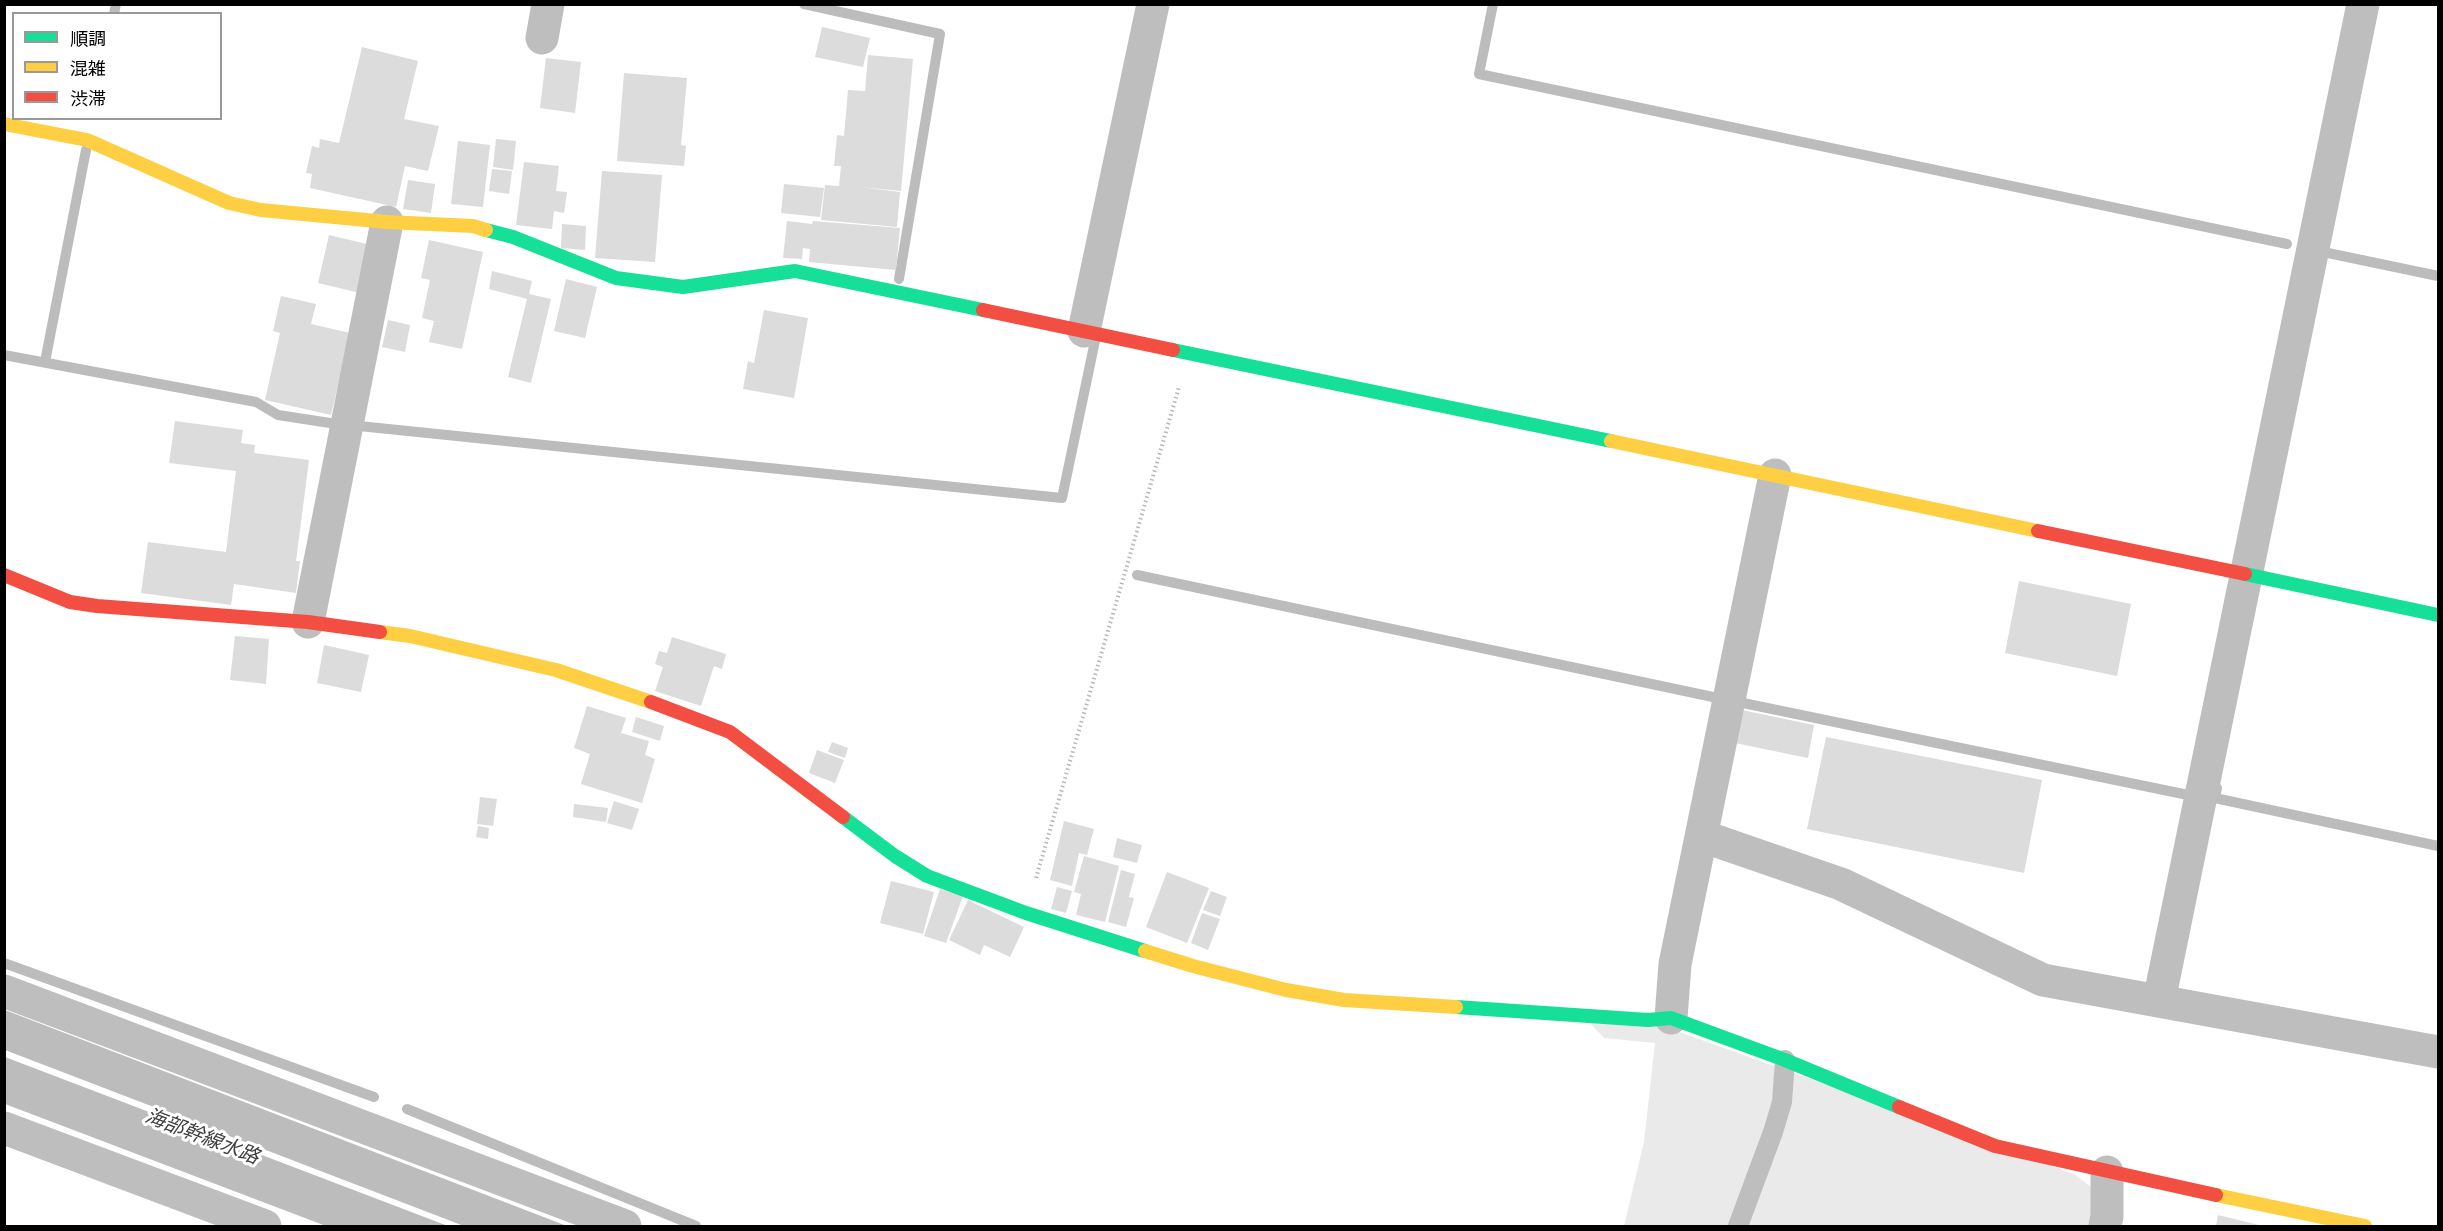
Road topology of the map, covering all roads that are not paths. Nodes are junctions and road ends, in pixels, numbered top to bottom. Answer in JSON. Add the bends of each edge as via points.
{"nodes":[{"id":1,"x":548,"y":4,"type":"edge"},
{"id":2,"x":1153,"y":4,"type":"edge"},
{"id":3,"x":2363,"y":4,"type":"edge"},
{"id":4,"x":542,"y":38,"type":"dead end"},
{"id":5,"x":4,"y":124,"type":"edge"},
{"id":6,"x":387,"y":222,"type":"junction"},
{"id":7,"x":1084,"y":331,"type":"junction"},
{"id":8,"x":1775,"y":475,"type":"junction"},
{"id":9,"x":4,"y":575,"type":"edge"},
{"id":10,"x":2245,"y":575,"type":"junction"},
{"id":11,"x":2439,"y":615,"type":"edge"},
{"id":12,"x":308,"y":622,"type":"junction"},
{"id":13,"x":1702,"y":836,"type":"junction"},
{"id":14,"x":4,"y":991,"type":"edge"},
{"id":15,"x":2159,"y":1001,"type":"junction"},
{"id":16,"x":1671,"y":1018,"type":"junction"},
{"id":17,"x":2439,"y":1052,"type":"edge"},
{"id":18,"x":1785,"y":1060,"type":"junction"},
{"id":19,"x":4,"y":1128,"type":"edge"},
{"id":20,"x":2107,"y":1172,"type":"junction"},
{"id":21,"x":265,"y":1227,"type":"edge"},
{"id":22,"x":625,"y":1227,"type":"edge"},
{"id":23,"x":1738,"y":1227,"type":"edge"},
{"id":24,"x":2105,"y":1227,"type":"edge"},
{"id":25,"x":2366,"y":1227,"type":"edge"}],
"edges":[{"from":1,"to":4,"type":"street"},
{"from":2,"to":7,"type":"street"},
{"from":3,"to":10,"type":"street"},
{"from":5,"to":6,"type":"street","via":[[87,140],[229,203],[261,210]]},
{"from":6,"to":7,"type":"street","via":[[473,226],[513,237],[616,278],[683,287],[795,271]]},
{"from":6,"to":12,"type":"street"},
{"from":7,"to":8,"type":"street"},
{"from":8,"to":10,"type":"street"},
{"from":8,"to":13,"type":"street"},
{"from":9,"to":12,"type":"street","via":[[70,602]]},
{"from":10,"to":11,"type":"street"},
{"from":10,"to":15,"type":"street"},
{"from":12,"to":16,"type":"street","via":[[410,636],[556,670],[730,732],[927,876],[1026,913],[1193,966],[1344,1000],[1648,1020]]},
{"from":13,"to":15,"type":"street","via":[[1841,884],[2043,980]]},
{"from":13,"to":16,"type":"street","via":[[1675,964]]},
{"from":14,"to":22,"type":"street"},
{"from":15,"to":17,"type":"street"},
{"from":16,"to":18,"type":"street"},
{"from":18,"to":20,"type":"street","via":[[1995,1146]]},
{"from":18,"to":23,"type":"lane","via":[[1779,1112]]},
{"from":19,"to":21,"type":"street"},
{"from":20,"to":24,"type":"street"},
{"from":20,"to":25,"type":"street"}]}
